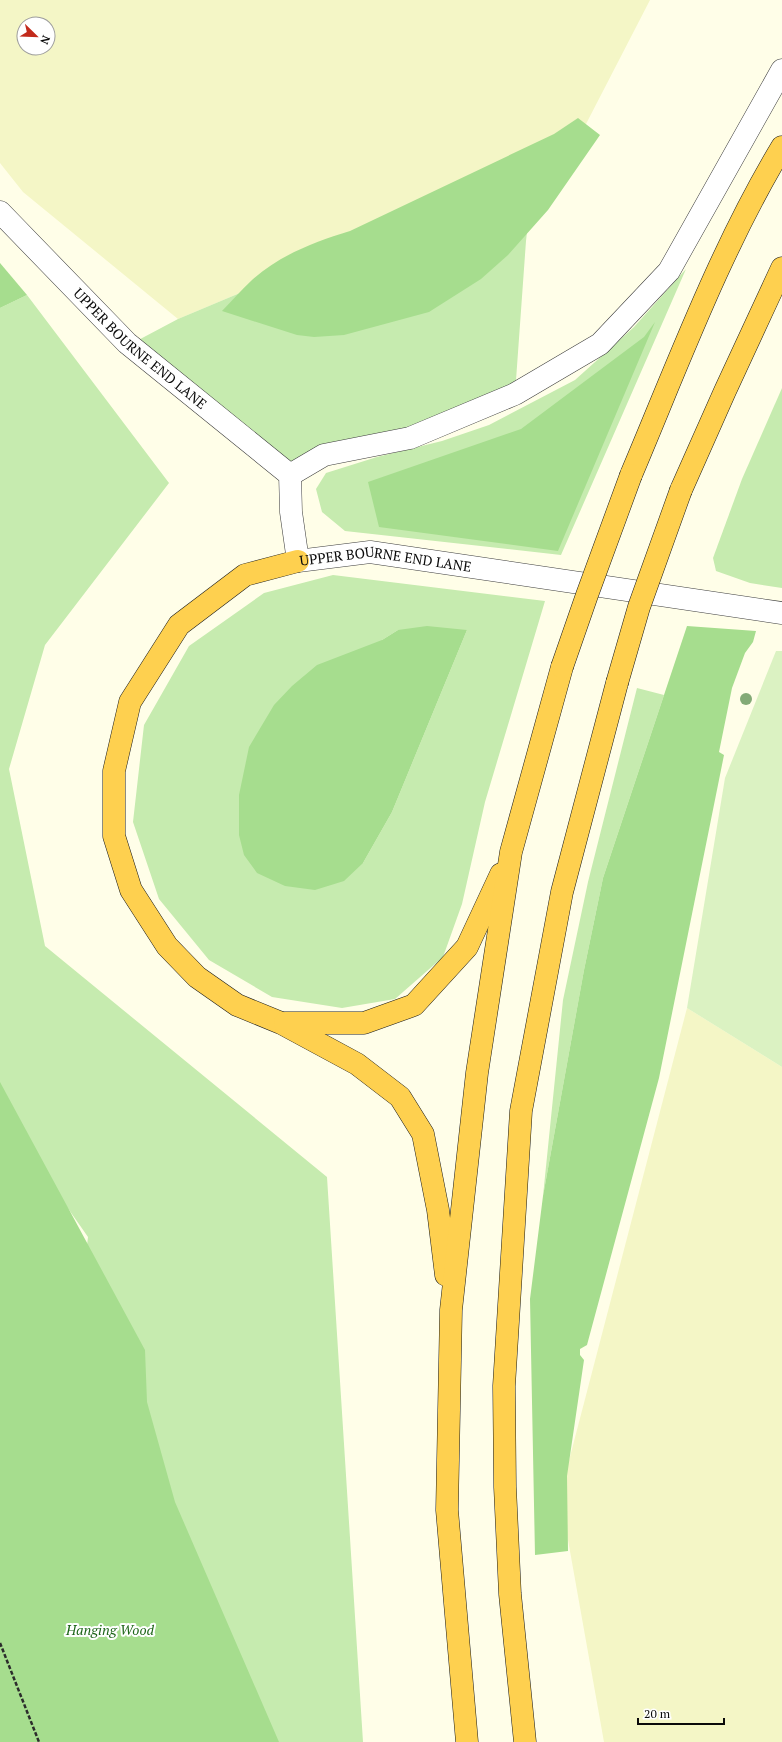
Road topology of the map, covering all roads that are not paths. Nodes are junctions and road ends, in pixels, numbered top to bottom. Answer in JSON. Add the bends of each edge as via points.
{"nodes":[{"id":1,"x":782,"y":70,"type":"edge"},
{"id":2,"x":782,"y":147,"type":"edge"},
{"id":3,"x":0,"y":212,"type":"edge"},
{"id":4,"x":782,"y":268,"type":"edge"},
{"id":5,"x":290,"y":475,"type":"junction"},
{"id":6,"x":298,"y":561,"type":"junction"},
{"id":7,"x":782,"y":612,"type":"edge"},
{"id":8,"x":511,"y":852,"type":"junction"},
{"id":9,"x":281,"y":1023,"type":"junction"},
{"id":10,"x":451,"y":1310,"type":"junction"},
{"id":11,"x":467,"y":1742,"type":"edge"},
{"id":12,"x":525,"y":1742,"type":"edge"}],
"edges":[{"from":1,"to":5,"type":"street","via":[[668,271],[600,344],[515,394],[494,403],[410,438],[324,455]]},
{"from":2,"to":8,"type":"highway","bridge":true,"via":[[714,278],[631,475],[562,668]]},
{"from":3,"to":5,"type":"street","name":"UPPER BOURNE END LANE","via":[[127,343]]},
{"from":4,"to":12,"type":"highway","bridge":true,"via":[[682,490],[639,607],[562,892],[521,1111],[504,1386],[510,1594]]},
{"from":5,"to":6,"type":"street","name":"UPPER BOURNE END LANE","via":[[291,512]]},
{"from":6,"to":7,"type":"street","name":"UPPER BOURNE END LANE","via":[[370,552]]},
{"from":6,"to":9,"type":"highway","via":[[245,575],[179,625],[130,702],[114,771],[114,836],[131,890],[167,946],[197,977],[237,1005]]},
{"from":8,"to":9,"type":"highway","via":[[467,947],[414,1005],[364,1023]]},
{"from":8,"to":10,"type":"highway","via":[[476,1073]]},
{"from":9,"to":10,"type":"highway","via":[[356,1064],[400,1097],[423,1134],[438,1210]]},
{"from":10,"to":11,"type":"highway","via":[[447,1510]]}]}
